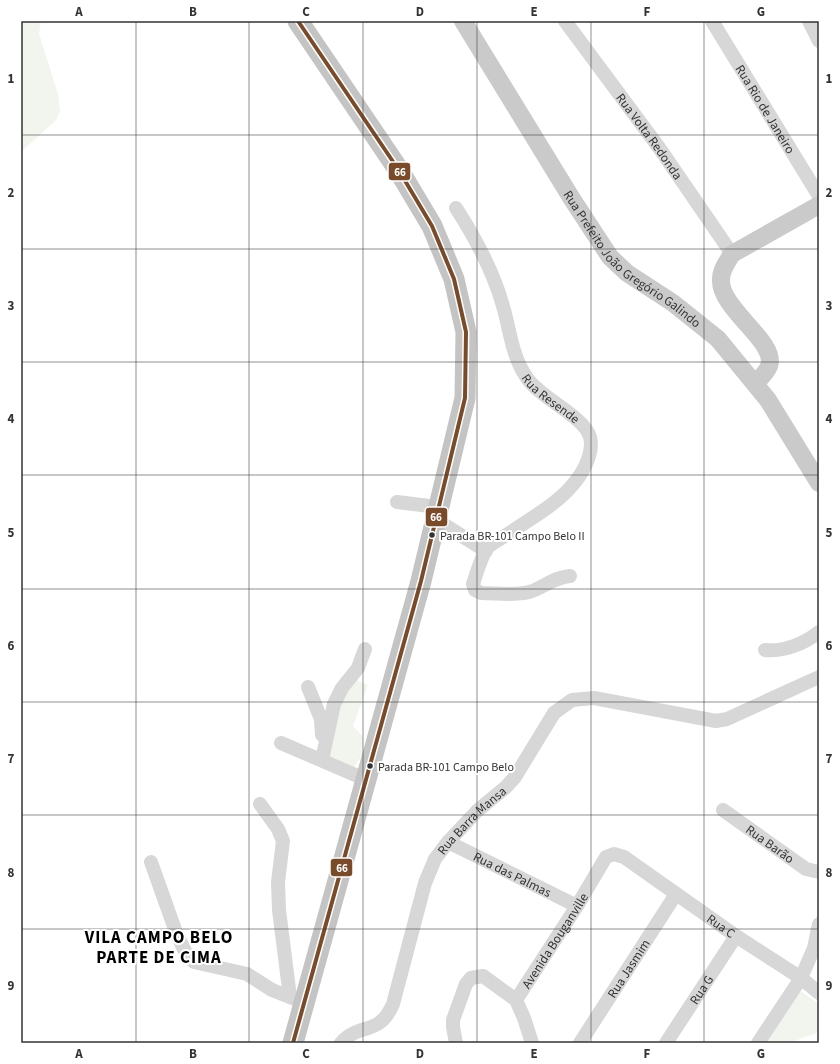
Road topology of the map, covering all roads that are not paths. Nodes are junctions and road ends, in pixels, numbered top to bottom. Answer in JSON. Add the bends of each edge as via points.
{"nodes":[{"id":1,"x":298,"y":21,"type":"edge"},
{"id":2,"x":463,"y":21,"type":"edge"},
{"id":3,"x":565,"y":21,"type":"edge"},
{"id":4,"x":712,"y":21,"type":"edge"},
{"id":5,"x":809,"y":21,"type":"edge"},
{"id":6,"x":819,"y":41,"type":"edge"},
{"id":7,"x":819,"y":196,"type":"edge"},
{"id":8,"x":819,"y":205,"type":"edge"},
{"id":9,"x":456,"y":208,"type":"dead end"},
{"id":10,"x":732,"y":254,"type":"junction"},
{"id":11,"x":756,"y":383,"type":"junction"},
{"id":12,"x":819,"y":484,"type":"edge"},
{"id":13,"x":397,"y":502,"type":"dead end"},
{"id":14,"x":437,"y":513,"type":"junction"},
{"id":15,"x":486,"y":551,"type":"junction"},
{"id":16,"x":570,"y":576,"type":"dead end"},
{"id":17,"x":819,"y":632,"type":"edge"},
{"id":18,"x":365,"y":649,"type":"dead end"},
{"id":19,"x":764,"y":650,"type":"dead end"},
{"id":20,"x":819,"y":677,"type":"edge"},
{"id":21,"x":308,"y":688,"type":"dead end"},
{"id":22,"x":281,"y":743,"type":"dead end"},
{"id":23,"x":317,"y":758,"type":"junction"},
{"id":24,"x":367,"y":780,"type":"junction"},
{"id":25,"x":260,"y":804,"type":"dead end"},
{"id":26,"x":723,"y":810,"type":"dead end"},
{"id":27,"x":448,"y":842,"type":"junction"},
{"id":28,"x":624,"y":857,"type":"joint"},
{"id":29,"x":151,"y":862,"type":"dead end"},
{"id":30,"x":819,"y":872,"type":"edge"},
{"id":31,"x":676,"y":894,"type":"junction"},
{"id":32,"x":577,"y":906,"type":"junction"},
{"id":33,"x":819,"y":924,"type":"edge"},
{"id":34,"x":736,"y":936,"type":"junction"},
{"id":35,"x":817,"y":942,"type":"edge"},
{"id":36,"x":801,"y":978,"type":"junction"},
{"id":37,"x":819,"y":993,"type":"edge"},
{"id":38,"x":298,"y":1000,"type":"junction"},
{"id":39,"x":516,"y":1000,"type":"junction"},
{"id":40,"x":293,"y":1043,"type":"edge"},
{"id":41,"x":341,"y":1043,"type":"edge"},
{"id":42,"x":456,"y":1043,"type":"edge"},
{"id":43,"x":532,"y":1043,"type":"edge"},
{"id":44,"x":580,"y":1043,"type":"edge"},
{"id":45,"x":666,"y":1043,"type":"edge"},
{"id":46,"x":758,"y":1043,"type":"edge"}],
"edges":[{"from":1,"to":14,"type":"highway","via":[[398,169],[432,226],[454,280],[466,332],[465,398]]},
{"from":2,"to":11,"type":"main road","name":"Rua Prefeito João Gregório Galindo","via":[[610,257],[627,273],[703,325]]},
{"from":3,"to":10,"type":"street","name":"Rua Volta Redonda","via":[[660,149]]},
{"from":4,"to":7,"type":"street","name":"Rua Rio de Janeiro"},
{"from":5,"to":6,"type":"street"},
{"from":8,"to":10,"type":"main road"},
{"from":9,"to":15,"type":"street","name":"Rua Resende","via":[[487,261],[503,305],[515,351],[526,377],[539,393],[586,429],[591,443],[583,471],[574,483],[554,502]]},
{"from":10,"to":11,"type":"main road","via":[[722,273],[722,291],[730,305],[763,343],[770,361],[769,368]]},
{"from":11,"to":12,"type":"main road","name":"Rua Prefeito João Gregório Galindo"},
{"from":13,"to":14,"type":"street"},
{"from":14,"to":15,"type":"street"},
{"from":14,"to":24,"type":"highway"},
{"from":15,"to":16,"type":"street","via":[[473,584],[475,590],[481,592],[523,593]]},
{"from":17,"to":19,"type":"street","via":[[793,646],[776,651]]},
{"from":18,"to":23,"type":"street","via":[[358,668],[342,688],[334,704]]},
{"from":20,"to":27,"type":"street","name":"Rua Barra Mansa","via":[[727,719],[716,721],[612,700],[572,700],[554,713],[515,777],[477,811]]},
{"from":21,"to":23,"type":"street","via":[[317,706],[321,724],[322,736]]},
{"from":22,"to":23,"type":"street"},
{"from":23,"to":24,"type":"street"},
{"from":24,"to":38,"type":"highway"},
{"from":25,"to":38,"type":"street","via":[[278,829],[283,841],[278,882],[280,910]]},
{"from":26,"to":30,"type":"street","name":"Rua Barão","via":[[806,869]]},
{"from":27,"to":32,"type":"street","name":"Rua das Palmas"},
{"from":27,"to":41,"type":"street","name":"Rua Barra Mansa","via":[[435,858],[425,883],[389,1014],[378,1025],[351,1035]]},
{"from":28,"to":31,"type":"street","name":"Rua C"},
{"from":28,"to":32,"type":"street","name":"Avenida Bouganville","via":[[614,854],[606,858]]},
{"from":29,"to":38,"type":"street","via":[[177,935],[184,951],[194,962],[247,974],[272,990]]},
{"from":31,"to":34,"type":"street","name":"Rua C"},
{"from":31,"to":44,"type":"street","name":"Rua Jasmim"},
{"from":32,"to":39,"type":"street","name":"Avenida Bouganville"},
{"from":33,"to":35,"type":"street"},
{"from":34,"to":36,"type":"street","name":"Rua C"},
{"from":34,"to":45,"type":"street","name":"Rua G"},
{"from":35,"to":36,"type":"street"},
{"from":36,"to":37,"type":"street","name":"Rua C"},
{"from":36,"to":46,"type":"street"},
{"from":38,"to":40,"type":"highway"},
{"from":39,"to":42,"type":"street","via":[[483,976],[471,978],[466,984],[453,1020]]},
{"from":39,"to":43,"type":"street","name":"Avenida Bouganville"}]}
